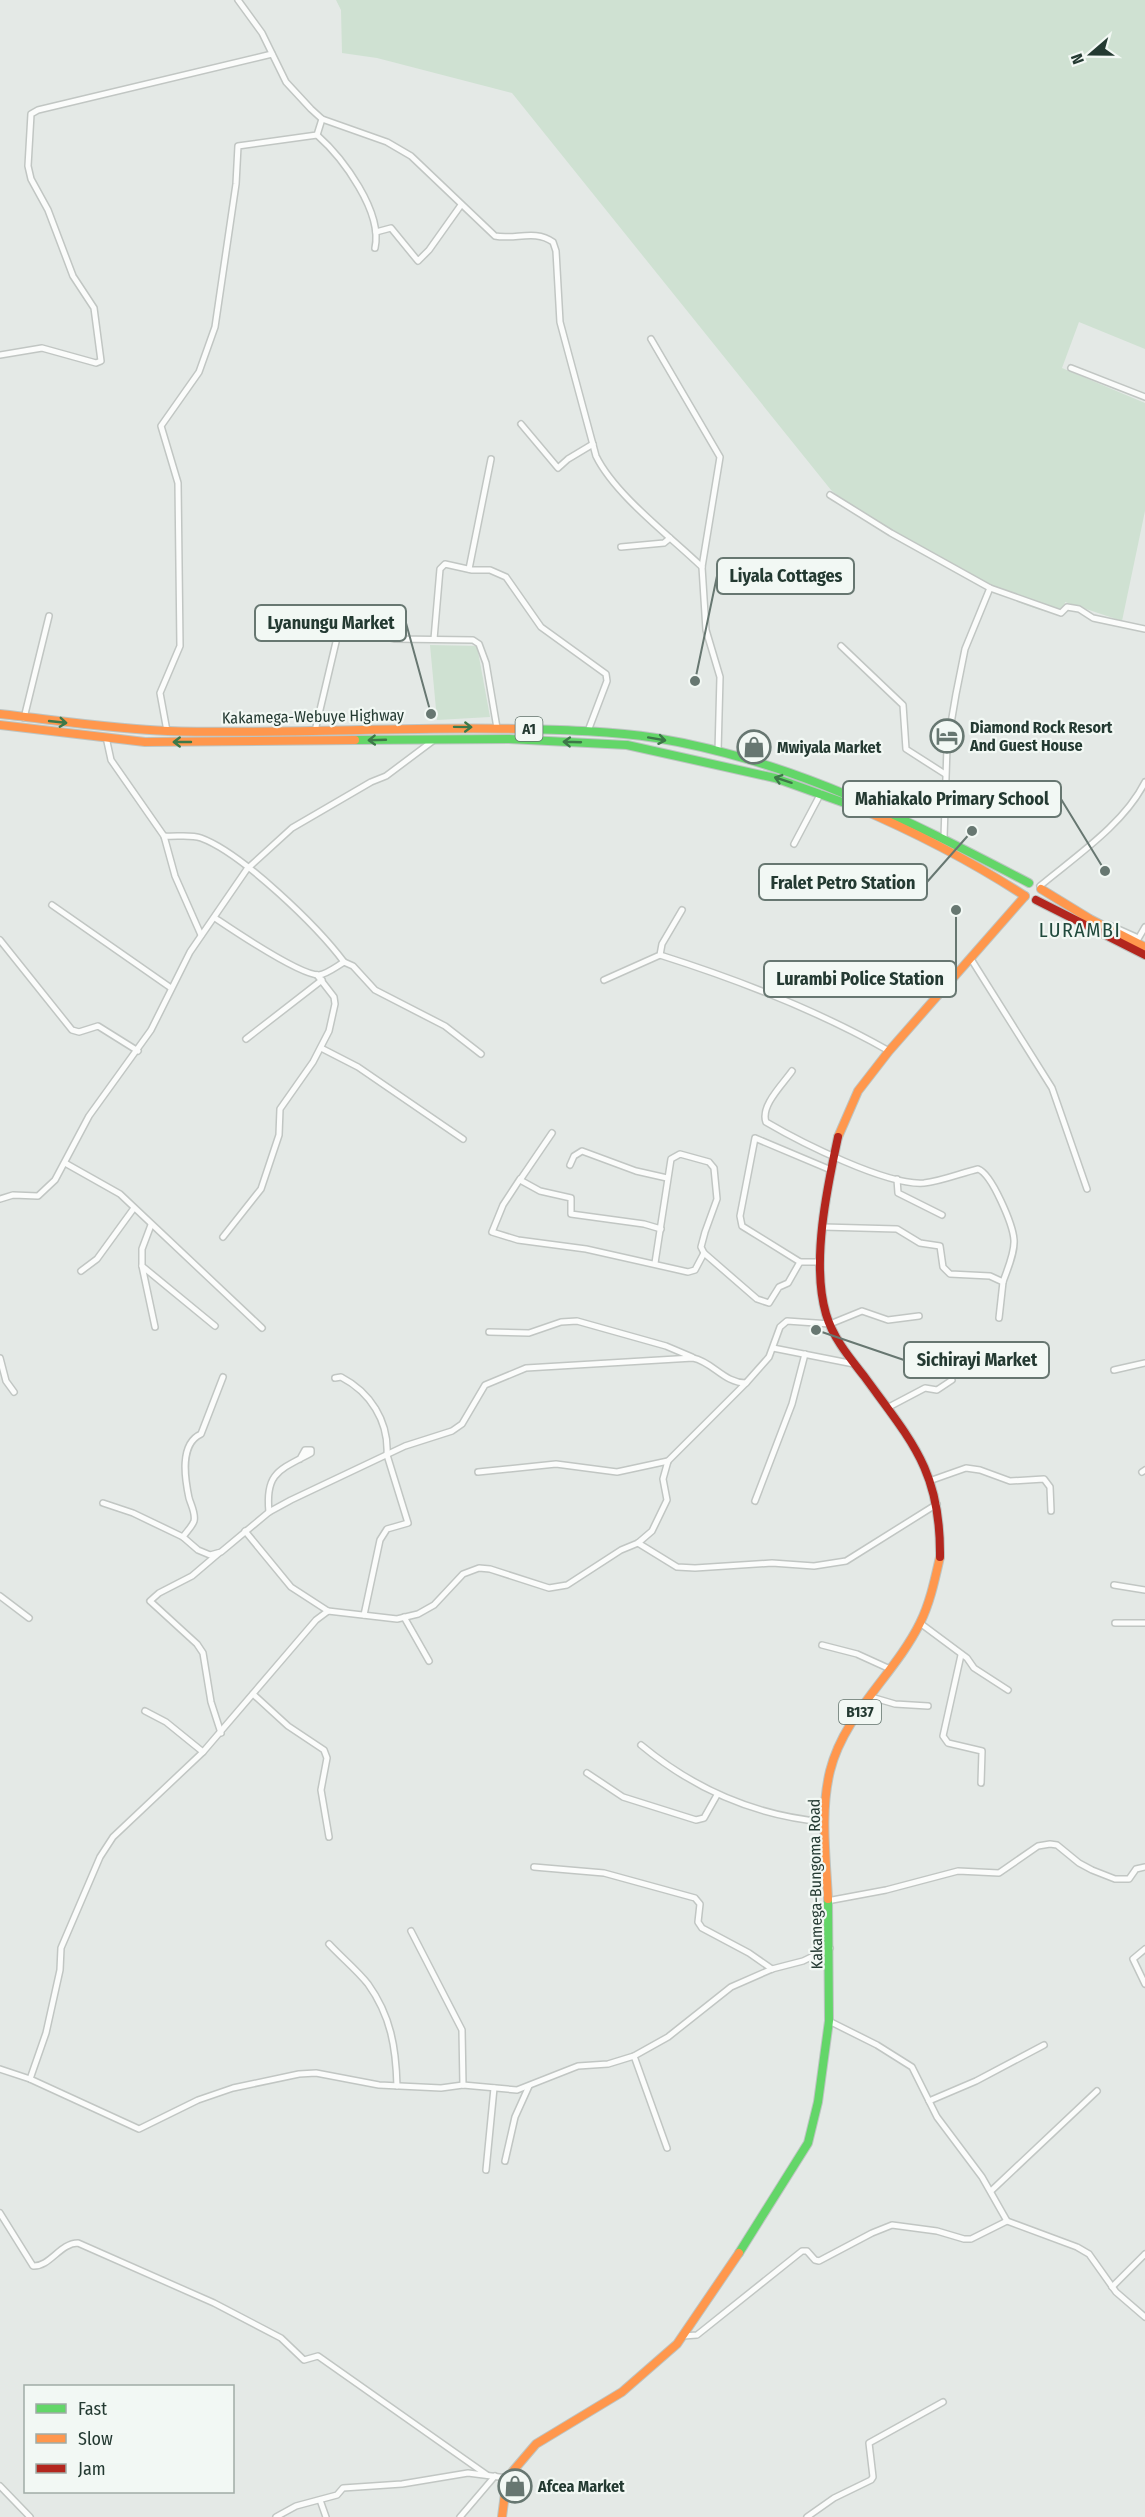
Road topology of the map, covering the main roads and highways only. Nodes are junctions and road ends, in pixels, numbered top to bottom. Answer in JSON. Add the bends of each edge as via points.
{"nodes":[{"id":1,"x":0,"y":714,"type":"edge"},
{"id":2,"x":0,"y":725,"type":"edge"},
{"id":3,"x":1029,"y":883,"type":"junction"},
{"id":4,"x":1041,"y":888,"type":"junction"},
{"id":5,"x":1025,"y":896,"type":"junction"},
{"id":6,"x":1036,"y":900,"type":"junction"},
{"id":7,"x":1145,"y":944,"type":"edge"},
{"id":8,"x":1145,"y":956,"type":"edge"},
{"id":9,"x":502,"y":2517,"type":"edge"}],
"edges":[{"from":1,"to":3,"type":"main road","name":"Kakamega-Webuye Highway","number":"A1","one_way":true,"via":[[167,731],[430,727],[588,731],[657,738],[803,776],[902,817]]},
{"from":5,"to":2,"type":"main road","name":"Kakamega-Webuye Highway","number":"A1","one_way":true,"via":[[915,832],[821,793],[726,765],[627,745],[435,738],[145,742]]},
{"from":3,"to":4,"type":"main road","number":"A1"},
{"from":3,"to":5,"type":"main road"},
{"from":4,"to":6,"type":"main road"},
{"from":4,"to":7,"type":"main road","number":"A1","via":[[1090,919]]},
{"from":5,"to":6,"type":"main road","number":"A1"},
{"from":5,"to":9,"type":"main road","name":"Kakamega-Bungoma Road","number":"B137","via":[[858,1091],[848,1107],[831,1170],[820,1262],[830,1324],[854,1364],[912,1442],[932,1480],[940,1556],[920,1623],[841,1742],[827,1787],[829,2021],[808,2143],[683,2336],[622,2392],[536,2445],[507,2478]]},
{"from":6,"to":8,"type":"main road","number":"A1"}]}
